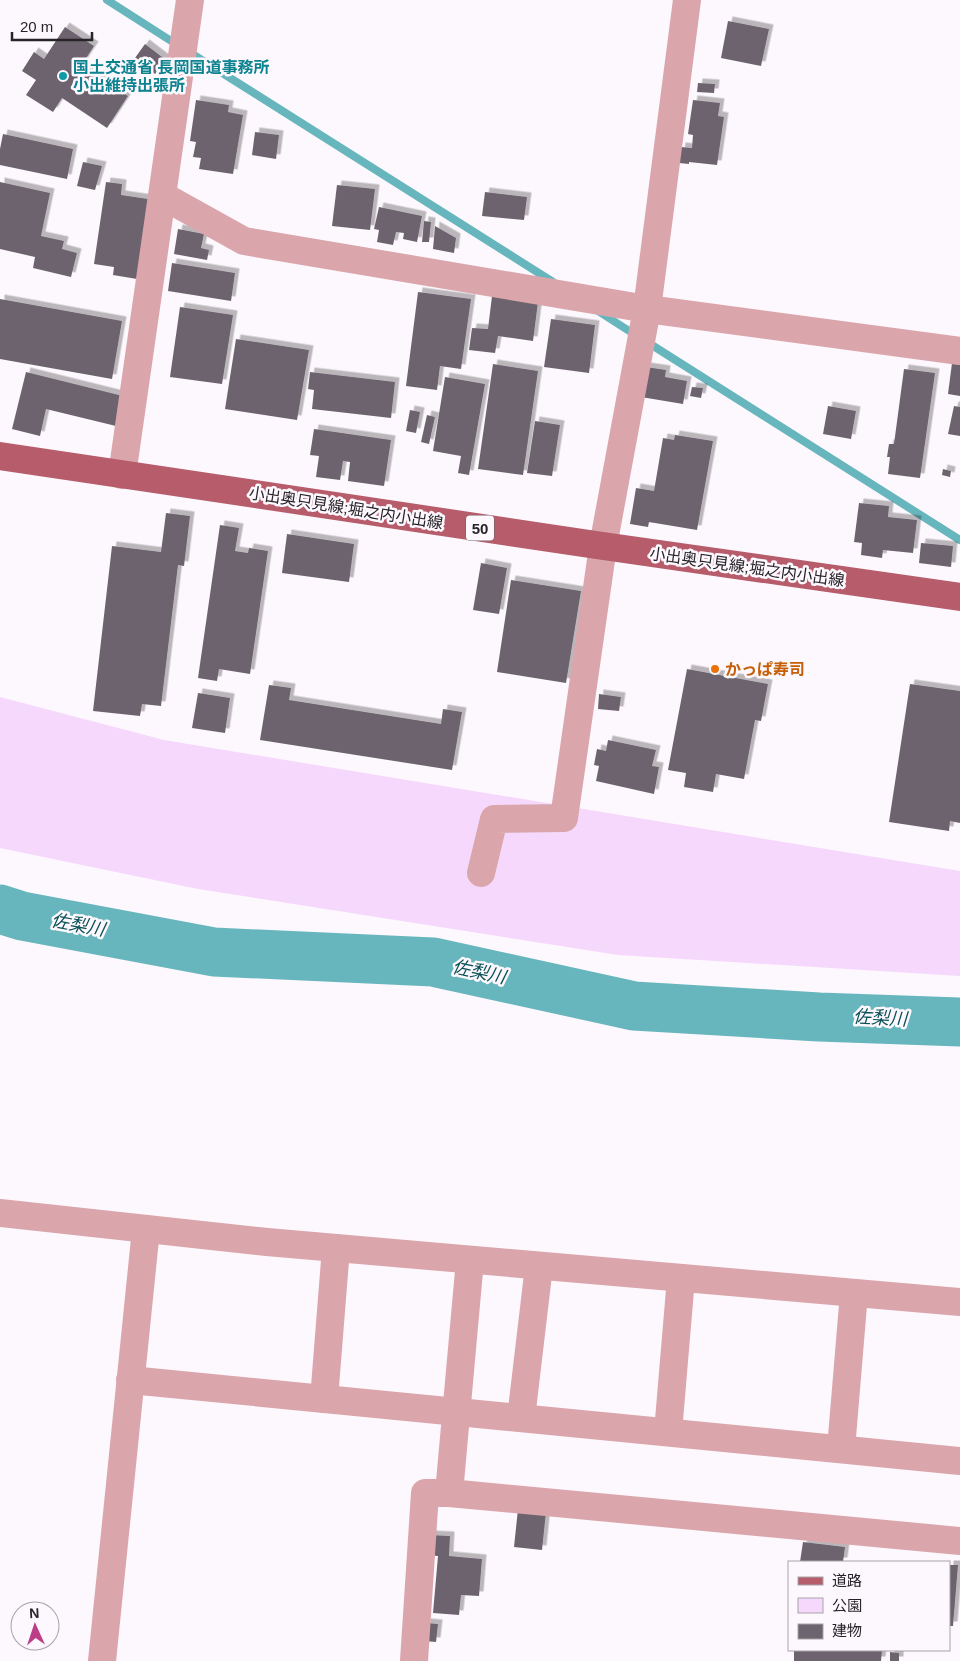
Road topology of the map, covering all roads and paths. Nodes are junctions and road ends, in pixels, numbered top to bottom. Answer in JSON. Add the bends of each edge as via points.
{"nodes":[{"id":1,"x":190,"y":0,"type":"edge"},
{"id":2,"x":687,"y":0,"type":"edge"},
{"id":3,"x":163,"y":196,"type":"junction"},
{"id":4,"x":647,"y":309,"type":"junction"},
{"id":5,"x":960,"y":351,"type":"edge"},
{"id":6,"x":0,"y":456,"type":"edge"},
{"id":7,"x":122,"y":475,"type":"junction"},
{"id":8,"x":603,"y":546,"type":"junction"},
{"id":9,"x":960,"y":597,"type":"edge"},
{"id":10,"x":482,"y":873,"type":"dead end"},
{"id":11,"x":0,"y":1213,"type":"edge"},
{"id":12,"x":146,"y":1229,"type":"junction"},
{"id":13,"x":336,"y":1248,"type":"junction"},
{"id":14,"x":470,"y":1260,"type":"junction"},
{"id":15,"x":538,"y":1266,"type":"junction"},
{"id":16,"x":681,"y":1278,"type":"junction"},
{"id":17,"x":854,"y":1293,"type":"junction"},
{"id":18,"x":960,"y":1302,"type":"edge"},
{"id":19,"x":130,"y":1380,"type":"junction"},
{"id":20,"x":324,"y":1399,"type":"junction"},
{"id":21,"x":456,"y":1412,"type":"junction"},
{"id":22,"x":521,"y":1418,"type":"junction"},
{"id":23,"x":668,"y":1432,"type":"junction"},
{"id":24,"x":841,"y":1449,"type":"junction"},
{"id":25,"x":960,"y":1461,"type":"edge"},
{"id":26,"x":449,"y":1493,"type":"junction"},
{"id":27,"x":960,"y":1541,"type":"edge"},
{"id":28,"x":102,"y":1661,"type":"edge"},
{"id":29,"x":414,"y":1661,"type":"edge"}],
"edges":[{"from":1,"to":3,"type":"street"},
{"from":2,"to":4,"type":"street"},
{"from":3,"to":4,"type":"street","via":[[244,241]]},
{"from":3,"to":7,"type":"street"},
{"from":4,"to":5,"type":"street"},
{"from":4,"to":8,"type":"street"},
{"from":6,"to":7,"type":"main road","name":"小出奥只見線;堀之内小出線","number":"50"},
{"from":7,"to":8,"type":"main road","name":"小出奥只見線;堀之内小出線","number":"50"},
{"from":8,"to":9,"type":"main road","name":"小出奥只見線;堀之内小出線","number":"50"},
{"from":8,"to":10,"type":"street","via":[[564,818],[494,818]]},
{"from":11,"to":12,"type":"street"},
{"from":12,"to":13,"type":"street"},
{"from":12,"to":19,"type":"street"},
{"from":13,"to":14,"type":"street"},
{"from":13,"to":20,"type":"street"},
{"from":14,"to":15,"type":"street"},
{"from":14,"to":21,"type":"street"},
{"from":15,"to":16,"type":"street"},
{"from":15,"to":22,"type":"street"},
{"from":16,"to":17,"type":"street"},
{"from":16,"to":23,"type":"street"},
{"from":17,"to":18,"type":"street"},
{"from":17,"to":24,"type":"street"},
{"from":19,"to":20,"type":"street"},
{"from":19,"to":28,"type":"street"},
{"from":20,"to":21,"type":"street"},
{"from":21,"to":22,"type":"street"},
{"from":21,"to":26,"type":"street"},
{"from":22,"to":23,"type":"street"},
{"from":23,"to":24,"type":"street"},
{"from":24,"to":25,"type":"street"},
{"from":26,"to":27,"type":"street"},
{"from":26,"to":29,"type":"street","via":[[425,1493]]}]}
